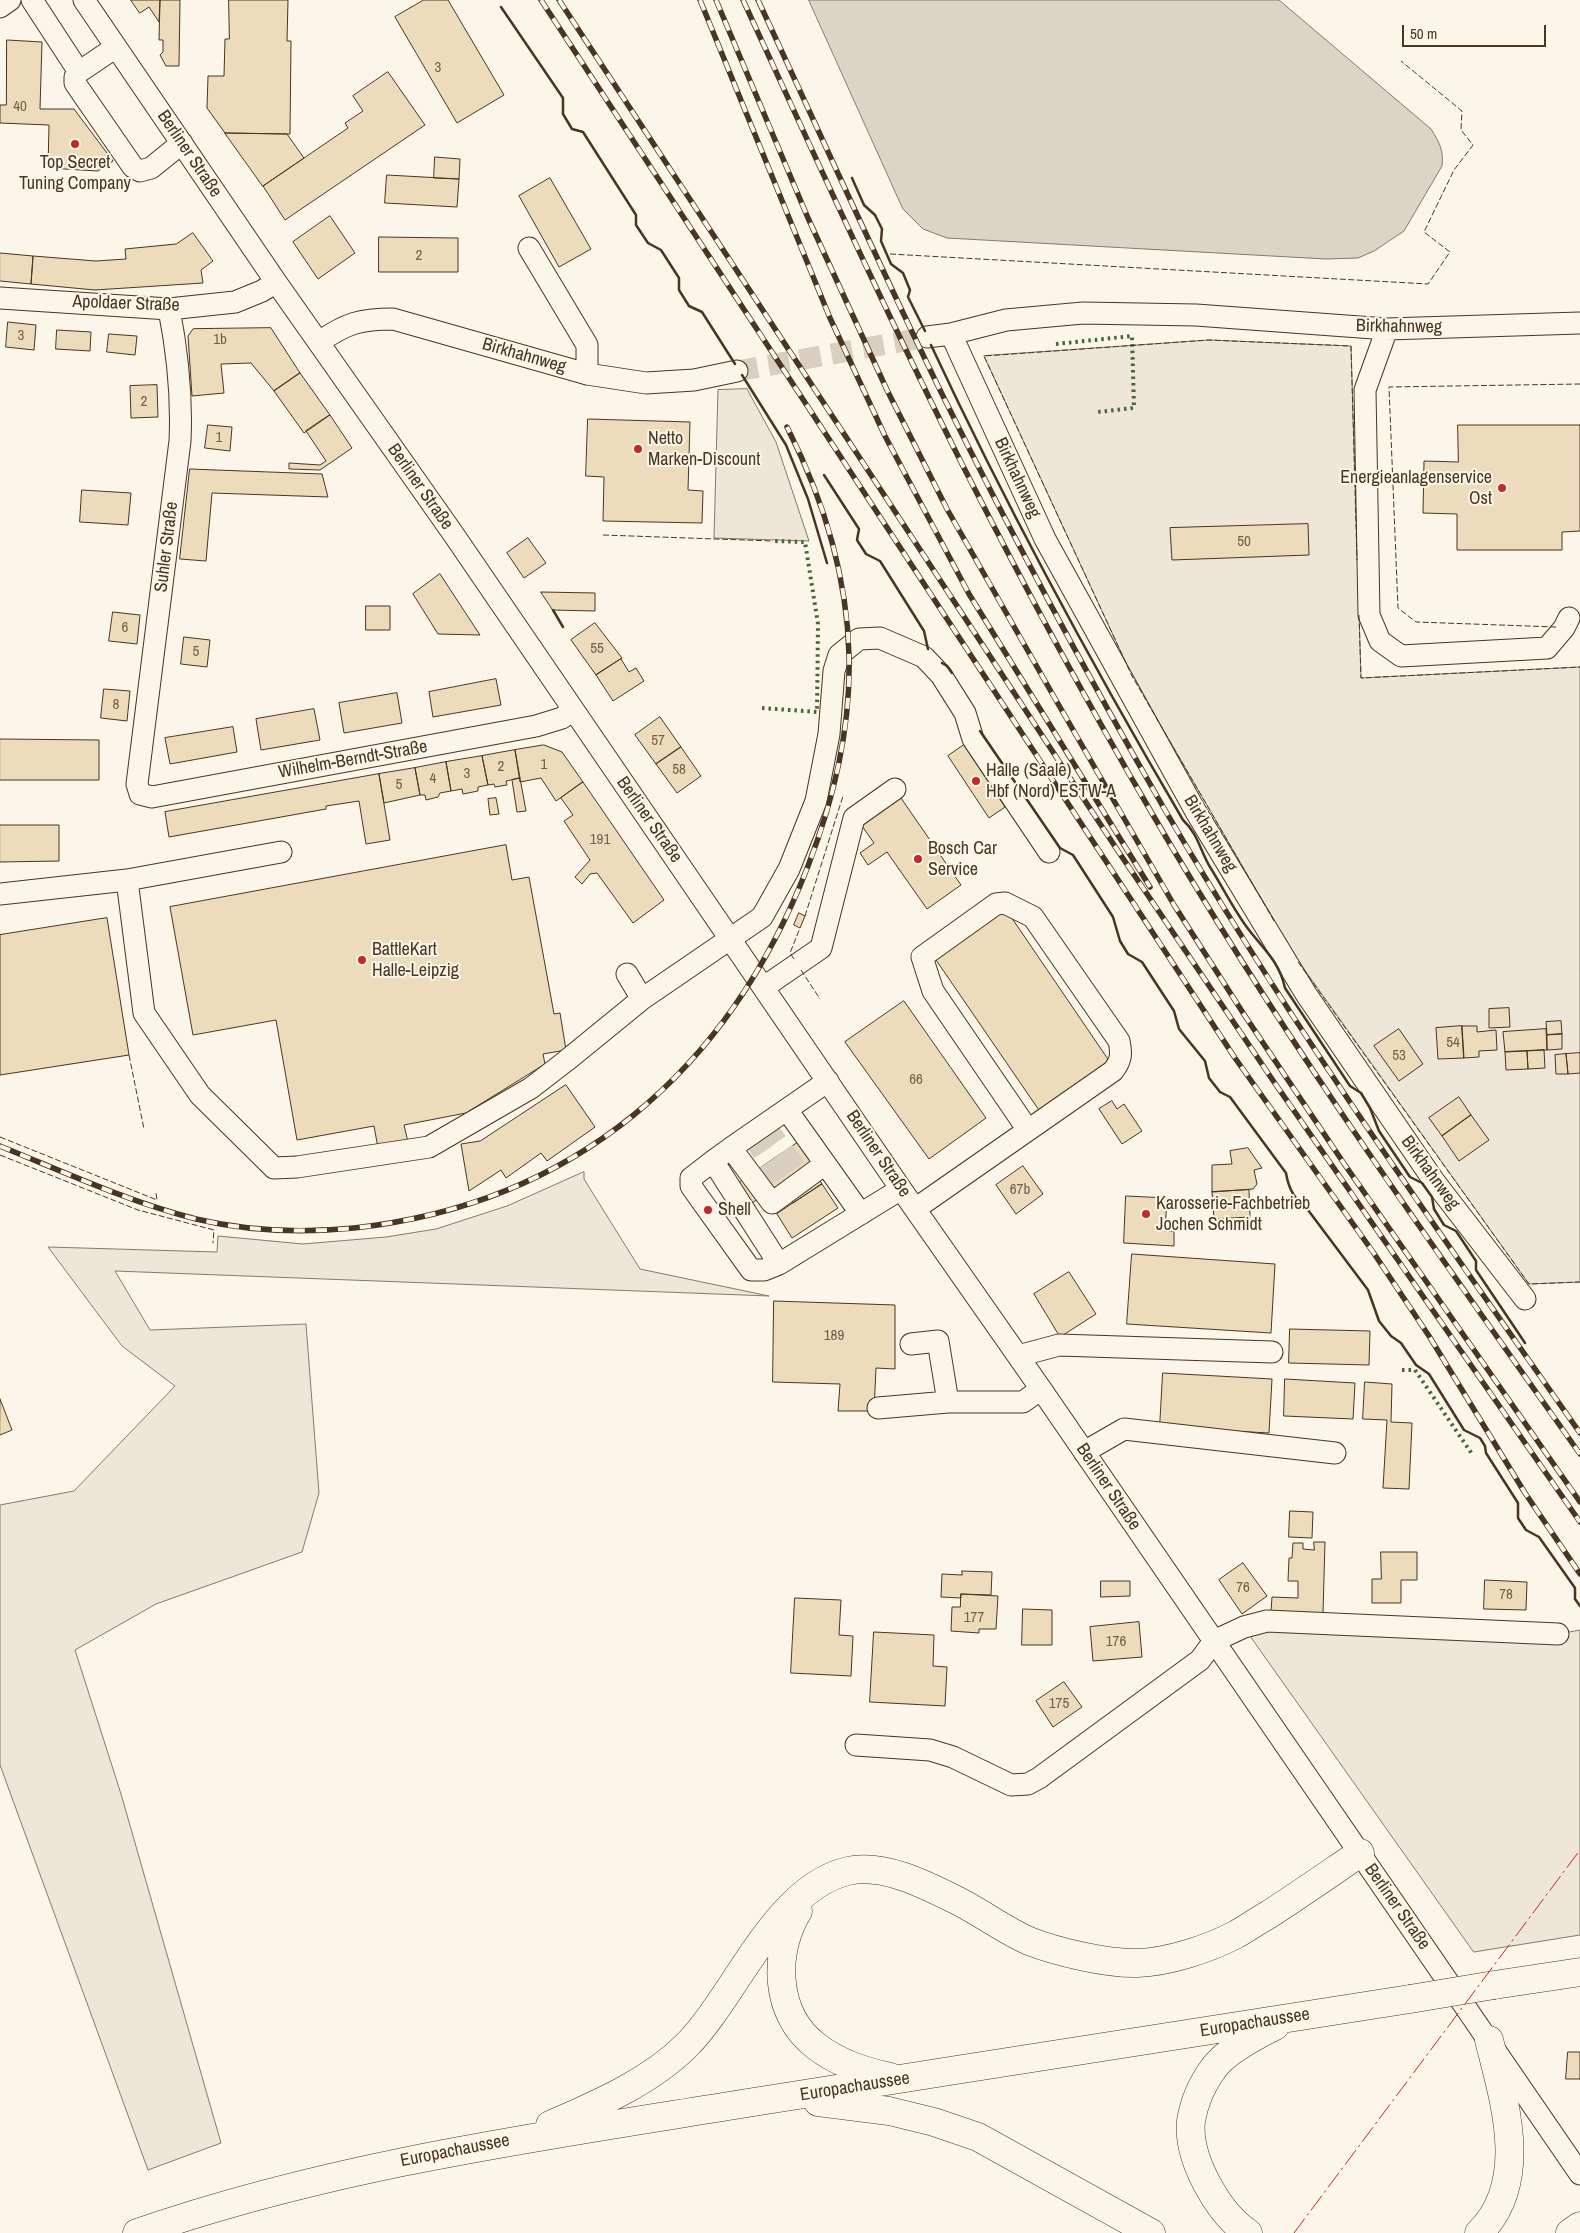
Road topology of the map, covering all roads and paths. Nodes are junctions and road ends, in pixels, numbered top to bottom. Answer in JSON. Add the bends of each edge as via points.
{"nodes":[{"id":1,"x":10,"y":0,"type":"edge"},
{"id":2,"x":32,"y":0,"type":"edge"},
{"id":3,"x":84,"y":0,"type":"edge"},
{"id":4,"x":0,"y":7,"type":"edge"},
{"id":5,"x":116,"y":47,"type":"junction"},
{"id":6,"x":79,"y":72,"type":"junction"},
{"id":7,"x":182,"y":143,"type":"junction"},
{"id":8,"x":529,"y":248,"type":"dead end"},
{"id":9,"x":276,"y":282,"type":"junction"},
{"id":10,"x":0,"y":298,"type":"edge"},
{"id":11,"x":169,"y":309,"type":"junction"},
{"id":12,"x":1387,"y":329,"type":"junction"},
{"id":13,"x":1576,"y":330,"type":"edge"},
{"id":14,"x":951,"y":334,"type":"junction"},
{"id":15,"x":927,"y":337,"type":"tunnel mouth"},
{"id":16,"x":319,"y":342,"type":"junction"},
{"id":17,"x":737,"y":371,"type":"tunnel mouth"},
{"id":18,"x":587,"y":374,"type":"junction"},
{"id":19,"x":1569,"y":618,"type":"dead end"},
{"id":20,"x":573,"y":710,"type":"junction"},
{"id":21,"x":137,"y":784,"type":"joint"},
{"id":22,"x":895,"y":789,"type":"dead end"},
{"id":23,"x":281,"y":852,"type":"dead end"},
{"id":24,"x":1049,"y":852,"type":"dead end"},
{"id":25,"x":127,"y":880,"type":"junction"},
{"id":26,"x":0,"y":894,"type":"edge"},
{"id":27,"x":730,"y":938,"type":"junction"},
{"id":28,"x":626,"y":974,"type":"dead end"},
{"id":29,"x":764,"y":987,"type":"junction"},
{"id":30,"x":642,"y":999,"type":"junction"},
{"id":31,"x":828,"y":1081,"type":"junction"},
{"id":32,"x":787,"y":1110,"type":"junction"},
{"id":33,"x":1028,"y":1130,"type":"junction"},
{"id":34,"x":732,"y":1148,"type":"junction"},
{"id":35,"x":713,"y":1161,"type":"junction"},
{"id":36,"x":825,"y":1164,"type":"junction"},
{"id":37,"x":901,"y":1189,"type":"junction"},
{"id":38,"x":915,"y":1209,"type":"junction"},
{"id":39,"x":860,"y":1214,"type":"junction"},
{"id":40,"x":779,"y":1264,"type":"junction"},
{"id":41,"x":1525,"y":1299,"type":"dead end"},
{"id":42,"x":911,"y":1344,"type":"dead end"},
{"id":43,"x":1272,"y":1352,"type":"dead end"},
{"id":44,"x":1018,"y":1356,"type":"junction"},
{"id":45,"x":1041,"y":1389,"type":"junction"},
{"id":46,"x":948,"y":1402,"type":"junction"},
{"id":47,"x":878,"y":1408,"type":"dead end"},
{"id":48,"x":1084,"y":1452,"type":"junction"},
{"id":49,"x":1335,"y":1453,"type":"dead end"},
{"id":50,"x":1558,"y":1634,"type":"dead end"},
{"id":51,"x":1214,"y":1641,"type":"junction"},
{"id":52,"x":856,"y":1744,"type":"dead end"},
{"id":53,"x":1360,"y":1853,"type":"junction"},
{"id":54,"x":814,"y":1885,"type":"junction"},
{"id":55,"x":1580,"y":1972,"type":"edge"},
{"id":56,"x":1293,"y":2017,"type":"junction"},
{"id":57,"x":1489,"y":2040,"type":"junction"},
{"id":58,"x":901,"y":2080,"type":"junction"},
{"id":59,"x":782,"y":2098,"type":"junction"},
{"id":60,"x":514,"y":2140,"type":"junction"},
{"id":61,"x":1580,"y":2174,"type":"edge"},
{"id":62,"x":1580,"y":2226,"type":"edge"},
{"id":63,"x":137,"y":2233,"type":"edge"},
{"id":64,"x":1151,"y":2233,"type":"edge"},
{"id":65,"x":1248,"y":2233,"type":"edge"},
{"id":66,"x":1479,"y":2233,"type":"edge"},
{"id":67,"x":1570,"y":2233,"type":"edge"}],
"edges":[{"from":1,"to":4,"type":"street"},
{"from":2,"to":6,"type":"street"},
{"from":3,"to":5,"type":"street","name":"Berliner Straße"},
{"from":5,"to":6,"type":"street"},
{"from":5,"to":7,"type":"street","name":"Berliner Straße"},
{"from":6,"to":7,"type":"street","via":[[75,83],[133,167],[140,171],[151,168]]},
{"from":7,"to":9,"type":"street","name":"Berliner Straße"},
{"from":8,"to":18,"type":"street","via":[[587,345]]},
{"from":9,"to":11,"type":"street","name":"Apoldaer Straße","via":[[235,302]]},
{"from":9,"to":16,"type":"street","name":"Berliner Straße"},
{"from":10,"to":11,"type":"street","name":"Apoldaer Straße"},
{"from":11,"to":21,"type":"street","name":"Suhler Straße","via":[[180,441]]},
{"from":12,"to":13,"type":"street","name":"Birkhahnweg"},
{"from":12,"to":14,"type":"street","name":"Birkhahnweg","via":[[1196,315],[1083,312],[1006,320]]},
{"from":12,"to":19,"type":"street","via":[[1364,390],[1369,616],[1380,641],[1401,656],[1547,648]]},
{"from":14,"to":15,"type":"street","name":"Birkhahnweg"},
{"from":14,"to":41,"type":"street","name":"Birkhahnweg","via":[[1045,539],[1196,812],[1306,994],[1434,1181]]},
{"from":16,"to":18,"type":"street","name":"Birkhahnweg","via":[[341,327],[368,319],[393,318]]},
{"from":16,"to":20,"type":"street","name":"Berliner Straße"},
{"from":17,"to":18,"type":"street","name":"Birkhahnweg","via":[[694,380],[646,383]]},
{"from":20,"to":21,"type":"street","name":"Wilhelm-Berndt-Straße","via":[[562,718],[536,726],[152,797],[140,794]]},
{"from":20,"to":27,"type":"street","name":"Berliner Straße"},
{"from":22,"to":29,"type":"street","via":[[854,818],[821,948]]},
{"from":23,"to":25,"type":"street"},
{"from":24,"to":27,"type":"street","via":[[973,739],[965,713],[941,675],[924,657],[880,638],[859,639],[839,655],[834,671],[829,734],[816,801],[788,869],[762,917]]},
{"from":25,"to":26,"type":"street"},
{"from":25,"to":30,"type":"street","via":[[144,1013],[200,1095],[274,1168],[429,1147],[531,1088]]},
{"from":27,"to":29,"type":"street","name":"Berliner Straße"},
{"from":27,"to":30,"type":"street"},
{"from":28,"to":30,"type":"street"},
{"from":29,"to":31,"type":"street","name":"Berliner Straße"},
{"from":31,"to":32,"type":"street"},
{"from":31,"to":37,"type":"street","name":"Berliner Straße"},
{"from":32,"to":34,"type":"street"},
{"from":32,"to":36,"type":"street"},
{"from":33,"to":33,"type":"street","via":[[1113,1071],[1122,1052],[1119,1041],[1033,918],[1005,903],[996,904],[922,957],[933,991]]},
{"from":33,"to":38,"type":"street"},
{"from":34,"to":35,"type":"street"},
{"from":34,"to":36,"type":"street","via":[[772,1204]]},
{"from":35,"to":40,"type":"street"},
{"from":35,"to":40,"type":"street","via":[[691,1178],[691,1186],[751,1270],[764,1270]]},
{"from":36,"to":39,"type":"street"},
{"from":37,"to":38,"type":"street","name":"Berliner Straße"},
{"from":37,"to":39,"type":"street"},
{"from":38,"to":44,"type":"street","name":"Berliner Straße"},
{"from":39,"to":40,"type":"street"},
{"from":42,"to":46,"type":"street","via":[[938,1341]]},
{"from":43,"to":44,"type":"street","via":[[1059,1345]]},
{"from":44,"to":45,"type":"street","name":"Berliner Straße"},
{"from":45,"to":46,"type":"street","via":[[1022,1402]]},
{"from":45,"to":48,"type":"street","name":"Berliner Straße"},
{"from":46,"to":47,"type":"street"},
{"from":48,"to":49,"type":"street","via":[[1124,1429]]},
{"from":48,"to":51,"type":"street","name":"Berliner Straße"},
{"from":50,"to":51,"type":"street","via":[[1267,1621],[1244,1627]]},
{"from":51,"to":52,"type":"street","via":[[1200,1660],[1028,1784],[1011,1785],[953,1757],[930,1750]]},
{"from":51,"to":53,"type":"street","name":"Berliner Straße"},
{"from":53,"to":54,"type":"main road","via":[[1235,1935],[1187,1954],[1138,1963],[1079,1956],[1029,1941],[921,1882],[880,1871],[849,1871]]},
{"from":53,"to":57,"type":"street","name":"Berliner Straße"},
{"from":54,"to":58,"type":"main road","via":[[785,1938],[782,1958],[784,1996],[792,2015],[801,2031],[834,2058],[852,2067]]},
{"from":54,"to":60,"type":"main road","via":[[779,1918],[708,2022],[686,2046],[632,2086]]},
{"from":55,"to":56,"type":"main road","name":"Europachaussee","bridge":true},
{"from":56,"to":58,"type":"main road","name":"Europachaussee"},
{"from":56,"to":65,"type":"main road","via":[[1247,2041],[1214,2067],[1199,2094],[1191,2122],[1195,2157],[1212,2196]]},
{"from":57,"to":61,"type":"street","name":"Berliner Straße"},
{"from":57,"to":66,"type":"main road","via":[[1507,2112],[1510,2157],[1505,2186],[1496,2208]]},
{"from":58,"to":59,"type":"main road","name":"Europachaussee"},
{"from":59,"to":60,"type":"main road","name":"Europachaussee"},
{"from":59,"to":64,"type":"main road","via":[[889,2111],[978,2137]]},
{"from":60,"to":63,"type":"main road","name":"Europachaussee","via":[[302,2183]]},
{"from":62,"to":67,"type":"main road"}]}
